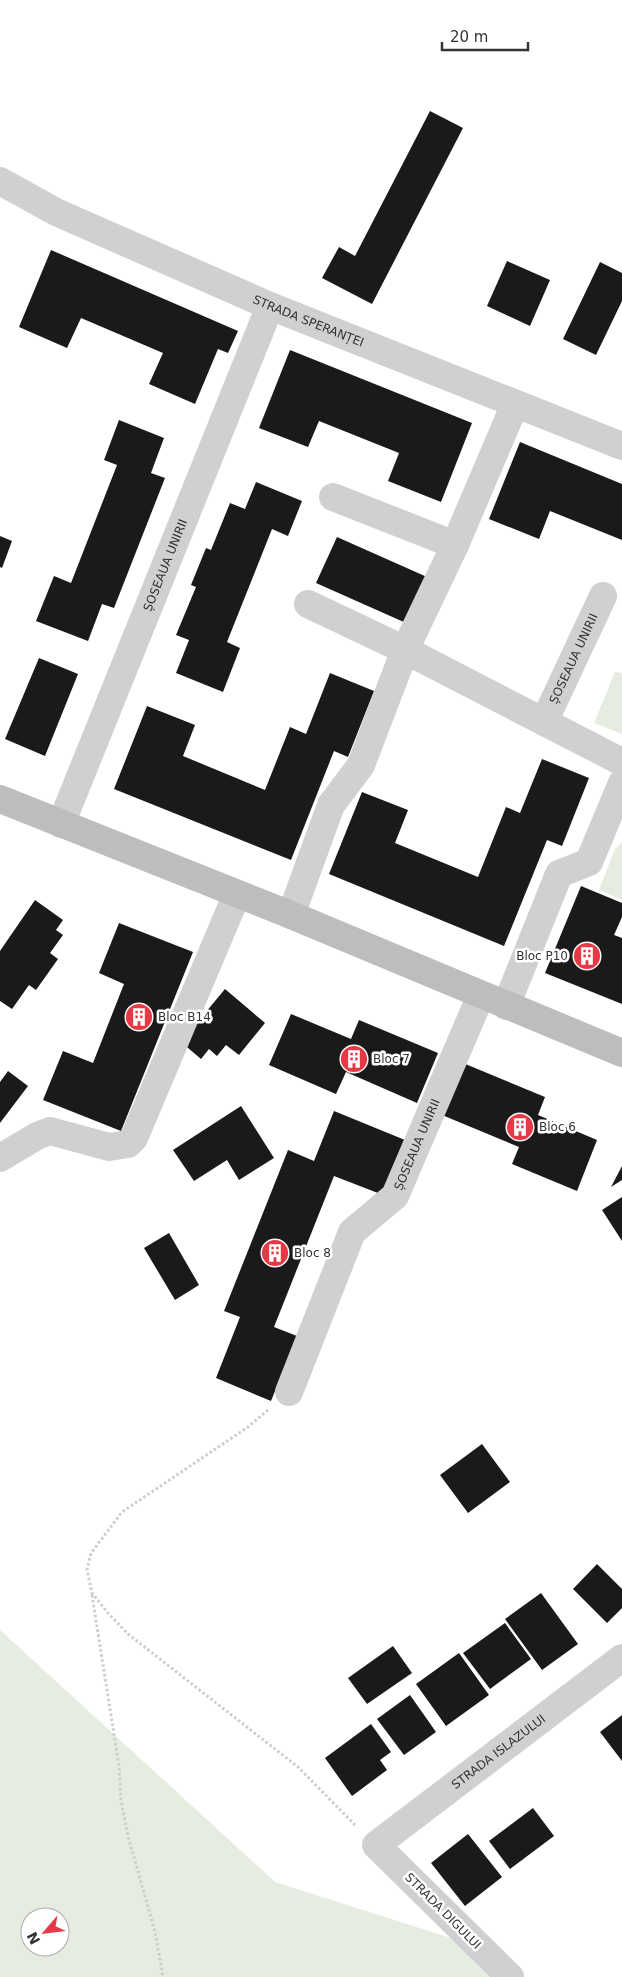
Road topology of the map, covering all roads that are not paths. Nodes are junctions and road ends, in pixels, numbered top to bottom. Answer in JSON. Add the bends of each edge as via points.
{"nodes":[{"id":1,"x":0,"y":180,"type":"edge"},
{"id":2,"x":270,"y":306,"type":"junction"},
{"id":3,"x":515,"y":404,"type":"junction"},
{"id":4,"x":622,"y":446,"type":"edge"},
{"id":5,"x":333,"y":497,"type":"dead end"},
{"id":6,"x":455,"y":544,"type":"junction"},
{"id":7,"x":603,"y":596,"type":"dead end"},
{"id":8,"x":308,"y":604,"type":"dead end"},
{"id":9,"x":405,"y":650,"type":"junction"},
{"id":10,"x":544,"y":722,"type":"junction"},
{"id":11,"x":622,"y":762,"type":"edge"},
{"id":12,"x":622,"y":783,"type":"edge"},
{"id":13,"x":0,"y":799,"type":"edge"},
{"id":14,"x":61,"y":824,"type":"junction"},
{"id":15,"x":237,"y":894,"type":"junction"},
{"id":16,"x":291,"y":915,"type":"junction"},
{"id":17,"x":481,"y":995,"type":"junction"},
{"id":18,"x":506,"y":1006,"type":"junction"},
{"id":19,"x":622,"y":1053,"type":"edge"},
{"id":20,"x":0,"y":1158,"type":"edge"},
{"id":21,"x":289,"y":1392,"type":"road end"},
{"id":22,"x":622,"y":1658,"type":"edge"},
{"id":23,"x":376,"y":1845,"type":"joint"},
{"id":24,"x":510,"y":1977,"type":"edge"}],
"edges":[{"from":1,"to":2,"type":"street","name":"STRADA SPERANȚEI","via":[[56,212]]},
{"from":2,"to":3,"type":"street","name":"STRADA SPERANȚEI"},
{"from":2,"to":14,"type":"street","name":"ȘOSEAUA UNIRII"},
{"from":3,"to":4,"type":"street","name":"STRADA SPERANȚEI"},
{"from":3,"to":6,"type":"street"},
{"from":5,"to":6,"type":"street"},
{"from":6,"to":9,"type":"street"},
{"from":7,"to":10,"type":"street","name":"ȘOSEAUA UNIRII"},
{"from":8,"to":9,"type":"street"},
{"from":9,"to":10,"type":"street"},
{"from":9,"to":16,"type":"street","via":[[361,765],[332,805]]},
{"from":10,"to":11,"type":"street"},
{"from":12,"to":18,"type":"street","via":[[589,862],[559,874]]},
{"from":13,"to":14,"type":"main road"},
{"from":14,"to":15,"type":"main road"},
{"from":15,"to":16,"type":"main road"},
{"from":15,"to":20,"type":"street","via":[[134,1138],[128,1144],[109,1147],[50,1131]]},
{"from":16,"to":17,"type":"main road"},
{"from":17,"to":18,"type":"main road"},
{"from":17,"to":21,"type":"street","name":"ȘOSEAUA UNIRII","via":[[395,1196],[352,1232]]},
{"from":18,"to":19,"type":"main road"},
{"from":22,"to":23,"type":"street","name":"STRADA ISLAZULUI"},
{"from":23,"to":24,"type":"street","name":"STRADA DIGULUI"}]}
